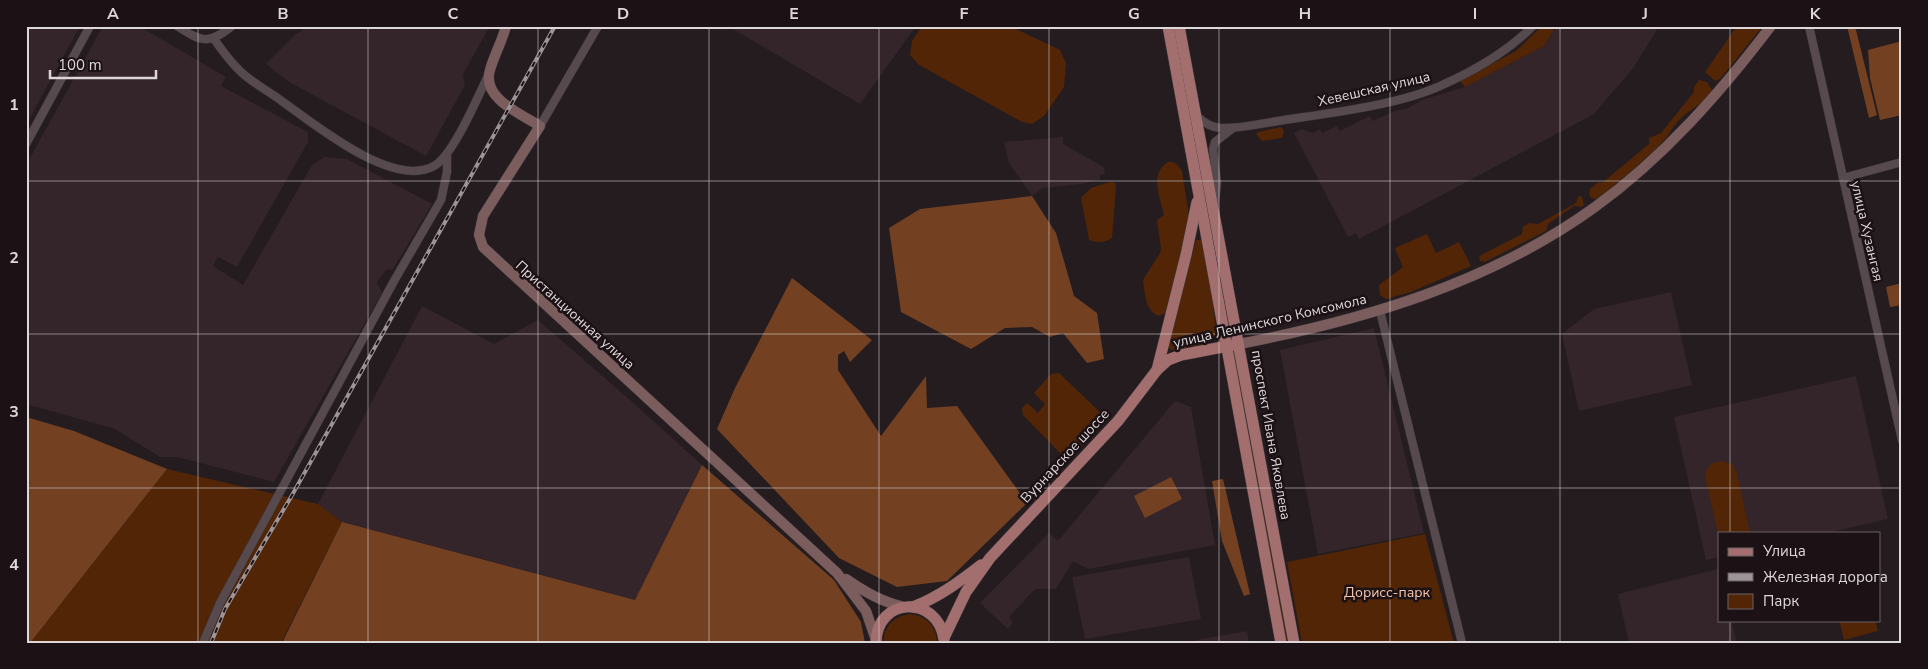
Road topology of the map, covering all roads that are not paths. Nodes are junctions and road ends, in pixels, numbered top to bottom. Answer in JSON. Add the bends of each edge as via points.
{"nodes":[{"id":1,"x":90,"y":26,"type":"edge"},
{"id":2,"x":177,"y":26,"type":"edge"},
{"id":3,"x":232,"y":26,"type":"edge"},
{"id":4,"x":506,"y":26,"type":"edge"},
{"id":5,"x":598,"y":26,"type":"edge"},
{"id":6,"x":1168,"y":26,"type":"edge"},
{"id":7,"x":1180,"y":26,"type":"edge"},
{"id":8,"x":1533,"y":26,"type":"edge"},
{"id":9,"x":1771,"y":26,"type":"edge"},
{"id":10,"x":1809,"y":26,"type":"edge"},
{"id":11,"x":214,"y":39,"type":"junction"},
{"id":12,"x":488,"y":76,"type":"junction"},
{"id":13,"x":481,"y":90,"type":"junction"},
{"id":14,"x":493,"y":92,"type":"junction"},
{"id":15,"x":1196,"y":115,"type":"junction"},
{"id":16,"x":540,"y":126,"type":"junction"},
{"id":17,"x":1233,"y":128,"type":"junction"},
{"id":18,"x":26,"y":144,"type":"edge"},
{"id":19,"x":447,"y":156,"type":"junction"},
{"id":20,"x":1902,"y":162,"type":"edge"},
{"id":21,"x":1843,"y":178,"type":"junction"},
{"id":22,"x":1198,"y":195,"type":"junction"},
{"id":23,"x":1214,"y":209,"type":"junction"},
{"id":24,"x":1380,"y":310,"type":"junction"},
{"id":25,"x":1239,"y":344,"type":"junction"},
{"id":26,"x":1227,"y":346,"type":"junction"},
{"id":27,"x":1156,"y":370,"type":"junction"},
{"id":28,"x":1902,"y":440,"type":"edge"},
{"id":29,"x":990,"y":558,"type":"junction"},
{"id":30,"x":837,"y":573,"type":"junction"},
{"id":31,"x":909,"y":607,"type":"junction"},
{"id":32,"x":944,"y":640,"type":"edge"},
{"id":33,"x":876,"y":642,"type":"edge"},
{"id":34,"x":203,"y":643,"type":"edge"},
{"id":35,"x":1281,"y":643,"type":"edge"},
{"id":36,"x":1294,"y":643,"type":"edge"},
{"id":37,"x":1462,"y":643,"type":"edge"}],
"edges":[{"from":1,"to":18,"type":"street"},
{"from":2,"to":11,"type":"street","via":[[196,38]]},
{"from":3,"to":11,"type":"street"},
{"from":4,"to":12,"type":"street"},
{"from":5,"to":16,"type":"street","name":"Пристанционная улица"},
{"from":6,"to":22,"type":"main road","name":"проспект Ивана Яковлева"},
{"from":7,"to":15,"type":"main road","name":"проспект Ивана Яковлева"},
{"from":8,"to":17,"type":"street","name":"Хевешская улица","via":[[1512,46],[1481,65],[1422,93],[1371,105]]},
{"from":9,"to":24,"type":"street","name":"улица Ленинского Комсомола","via":[[1721,90],[1690,123],[1646,165],[1594,207],[1526,249],[1478,273]]},
{"from":10,"to":21,"type":"street","name":"улица Хузангая"},
{"from":11,"to":19,"type":"street","via":[[239,70],[325,132],[369,159],[387,167],[420,171]]},
{"from":12,"to":13,"type":"street"},
{"from":12,"to":14,"type":"street"},
{"from":13,"to":14,"type":"street"},
{"from":13,"to":19,"type":"street"},
{"from":14,"to":16,"type":"street"},
{"from":15,"to":17,"type":"street","via":[[1210,126]]},
{"from":15,"to":23,"type":"main road","name":"проспект Ивана Яковлева"},
{"from":16,"to":30,"type":"street","name":"Пристанционная улица","via":[[483,216],[479,235],[482,247]]},
{"from":17,"to":23,"type":"street","via":[[1215,142],[1213,149],[1218,183]]},
{"from":19,"to":34,"type":"street","via":[[442,200],[394,281],[220,603]]},
{"from":20,"to":21,"type":"street"},
{"from":21,"to":28,"type":"street","name":"улица Хузангая"},
{"from":22,"to":26,"type":"main road","name":"проспект Ивана Яковлева"},
{"from":22,"to":27,"type":"main road"},
{"from":23,"to":25,"type":"main road","name":"проспект Ивана Яковлева"},
{"from":24,"to":25,"type":"street","name":"улица Ленинского Комсомола"},
{"from":24,"to":37,"type":"street"},
{"from":25,"to":26,"type":"main road","name":"улица Ленинского Комсомола"},
{"from":25,"to":36,"type":"main road","name":"проспект Ивана Яковлева"},
{"from":26,"to":27,"type":"main road","name":"улица Ленинского Комсомола","via":[[1181,355]]},
{"from":26,"to":35,"type":"main road","name":"проспект Ивана Яковлева"},
{"from":27,"to":29,"type":"main road","name":"Вурнарское шоссе","via":[[1118,421]]},
{"from":29,"to":31,"type":"main road","name":"Вурнарское шоссе","via":[[932,600]]},
{"from":29,"to":32,"type":"main road","name":"Вурнарское шоссе","via":[[966,592]]},
{"from":30,"to":31,"type":"street","name":"Пристанционная улица","via":[[872,596],[889,604]]},
{"from":30,"to":33,"type":"street","name":"Пристанционная улица","via":[[866,611]]},
{"from":31,"to":32,"type":"main road","via":[[932,614],[942,627]]},
{"from":31,"to":33,"type":"main road","name":"Вурнарское шоссе","via":[[888,613],[877,630]]}]}
